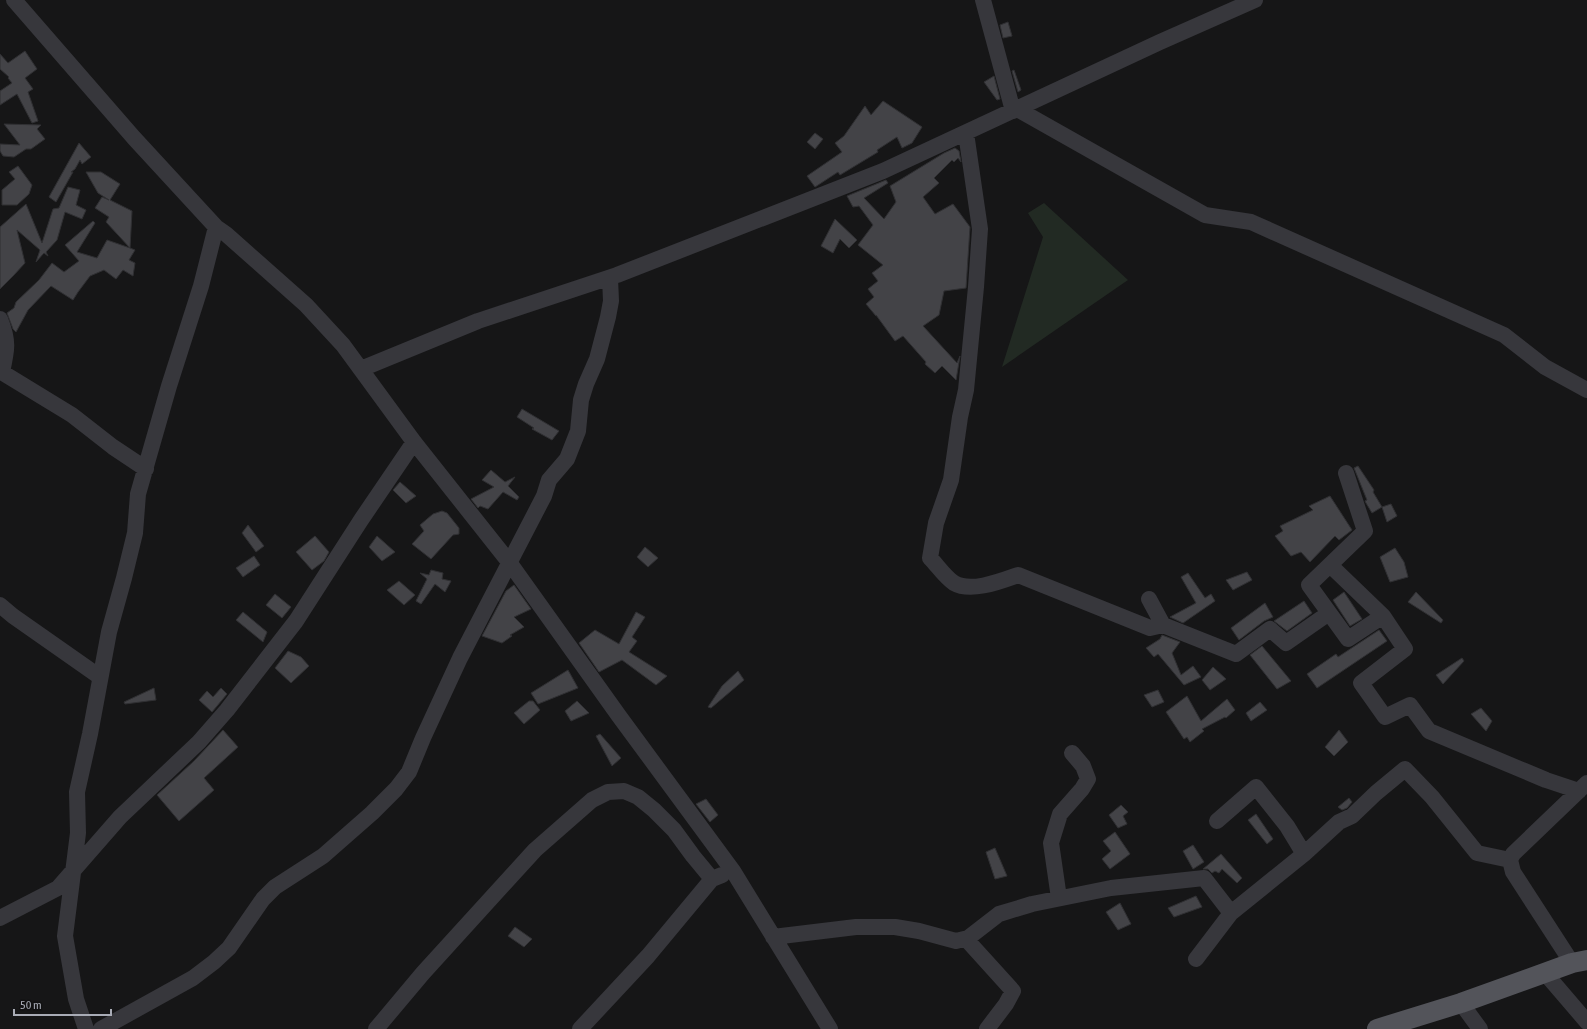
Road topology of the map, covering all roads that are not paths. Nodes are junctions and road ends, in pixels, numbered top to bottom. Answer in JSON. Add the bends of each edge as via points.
{"nodes":[{"id":1,"x":14,"y":0,"type":"edge"},
{"id":2,"x":983,"y":0,"type":"edge"},
{"id":3,"x":1255,"y":0,"type":"edge"},
{"id":4,"x":1015,"y":110,"type":"junction"},
{"id":5,"x":966,"y":133,"type":"junction"},
{"id":6,"x":216,"y":227,"type":"junction"},
{"id":7,"x":610,"y":278,"type":"junction"},
{"id":8,"x":0,"y":319,"type":"edge"},
{"id":9,"x":361,"y":369,"type":"junction"},
{"id":10,"x":1,"y":371,"type":"edge"},
{"id":11,"x":1587,"y":390,"type":"edge"},
{"id":12,"x":414,"y":442,"type":"junction"},
{"id":13,"x":146,"y":469,"type":"junction"},
{"id":14,"x":1346,"y":473,"type":"dead end"},
{"id":15,"x":509,"y":562,"type":"junction"},
{"id":16,"x":1330,"y":565,"type":"junction"},
{"id":17,"x":1149,"y":599,"type":"dead end"},
{"id":18,"x":0,"y":605,"type":"edge"},
{"id":19,"x":1329,"y":613,"type":"junction"},
{"id":20,"x":1383,"y":616,"type":"junction"},
{"id":21,"x":1163,"y":625,"type":"junction"},
{"id":22,"x":100,"y":677,"type":"junction"},
{"id":23,"x":1072,"y":753,"type":"dead end"},
{"id":24,"x":1583,"y":787,"type":"edge"},
{"id":25,"x":1217,"y":820,"type":"dead end"},
{"id":26,"x":1304,"y":854,"type":"junction"},
{"id":27,"x":1510,"y":860,"type":"junction"},
{"id":28,"x":733,"y":871,"type":"junction"},
{"id":29,"x":73,"y":872,"type":"junction"},
{"id":30,"x":712,"y":880,"type":"junction"},
{"id":31,"x":1059,"y":898,"type":"junction"},
{"id":32,"x":1232,"y":913,"type":"junction"},
{"id":33,"x":0,"y":918,"type":"edge"},
{"id":34,"x":774,"y":937,"type":"junction"},
{"id":35,"x":966,"y":939,"type":"junction"},
{"id":36,"x":1196,"y":959,"type":"dead end"},
{"id":37,"x":1579,"y":962,"type":"edge"},
{"id":38,"x":1545,"y":973,"type":"junction"},
{"id":39,"x":1461,"y":1003,"type":"junction"},
{"id":40,"x":1587,"y":1022,"type":"edge"},
{"id":41,"x":88,"y":1029,"type":"edge"},
{"id":42,"x":376,"y":1029,"type":"edge"},
{"id":43,"x":580,"y":1029,"type":"edge"},
{"id":44,"x":830,"y":1029,"type":"edge"},
{"id":45,"x":987,"y":1029,"type":"edge"},
{"id":46,"x":1377,"y":1029,"type":"edge"},
{"id":47,"x":1480,"y":1029,"type":"edge"}],
"edges":[{"from":1,"to":6,"type":"street","via":[[134,138]]},
{"from":2,"to":4,"type":"street"},
{"from":3,"to":4,"type":"street"},
{"from":4,"to":5,"type":"street"},
{"from":4,"to":11,"type":"street","via":[[1205,215],[1251,222],[1504,334],[1544,367]]},
{"from":5,"to":7,"type":"street","via":[[883,171]]},
{"from":5,"to":21,"type":"street","via":[[980,229],[976,287],[966,390],[951,480],[936,524],[930,558],[954,582],[968,587],[1018,574],[1150,628]]},
{"from":6,"to":9,"type":"street","via":[[306,305]]},
{"from":6,"to":13,"type":"street"},
{"from":7,"to":9,"type":"street","via":[[478,321]]},
{"from":7,"to":15,"type":"street","via":[[611,301],[608,317],[601,347],[581,400],[578,431],[566,459],[549,480],[544,496]]},
{"from":8,"to":10,"type":"street","via":[[7,347]]},
{"from":9,"to":12,"type":"street"},
{"from":10,"to":13,"type":"street","via":[[72,415],[113,448]]},
{"from":12,"to":15,"type":"street"},
{"from":12,"to":29,"type":"street","via":[[296,621],[262,666],[199,742],[120,817]]},
{"from":13,"to":22,"type":"street","via":[[138,494],[135,533]]},
{"from":14,"to":16,"type":"street","via":[[1365,532]]},
{"from":15,"to":28,"type":"street"},
{"from":15,"to":41,"type":"street","via":[[460,658],[409,772],[396,789],[323,856],[275,887],[263,899],[229,948],[214,962],[193,978]]},
{"from":16,"to":19,"type":"street","via":[[1309,585]]},
{"from":16,"to":20,"type":"street"},
{"from":17,"to":21,"type":"street"},
{"from":18,"to":22,"type":"street"},
{"from":19,"to":20,"type":"street","via":[[1348,640]]},
{"from":19,"to":21,"type":"street","via":[[1286,643],[1270,629],[1236,654]]},
{"from":20,"to":24,"type":"street","via":[[1405,649],[1362,683],[1384,717],[1410,705],[1429,731],[1546,780]]},
{"from":22,"to":29,"type":"street","via":[[77,792],[78,833]]},
{"from":23,"to":31,"type":"street","via":[[1083,766],[1088,779],[1060,814],[1051,843]]},
{"from":24,"to":27,"type":"street"},
{"from":25,"to":26,"type":"street","via":[[1256,787],[1287,826]]},
{"from":26,"to":27,"type":"street","via":[[1339,822],[1352,816],[1405,768],[1477,853]]},
{"from":26,"to":32,"type":"street"},
{"from":27,"to":37,"type":"street","via":[[1513,872]]},
{"from":28,"to":30,"type":"street"},
{"from":28,"to":34,"type":"street"},
{"from":29,"to":33,"type":"street","via":[[58,888]]},
{"from":29,"to":41,"type":"street","via":[[65,936],[76,999]]},
{"from":30,"to":42,"type":"street","via":[[674,830],[654,810],[638,797],[624,791],[608,792],[592,800],[535,850],[423,973]]},
{"from":30,"to":43,"type":"street","via":[[648,956]]},
{"from":31,"to":32,"type":"street","via":[[1111,888],[1204,878]]},
{"from":31,"to":35,"type":"street","via":[[999,914]]},
{"from":32,"to":36,"type":"street"},
{"from":34,"to":35,"type":"street","via":[[856,927],[895,927],[952,941]]},
{"from":34,"to":44,"type":"street"},
{"from":35,"to":45,"type":"street","via":[[1012,991],[1006,1004]]},
{"from":37,"to":38,"type":"main road"},
{"from":38,"to":39,"type":"main road"},
{"from":38,"to":40,"type":"street"},
{"from":39,"to":46,"type":"main road"},
{"from":39,"to":47,"type":"street"}]}
